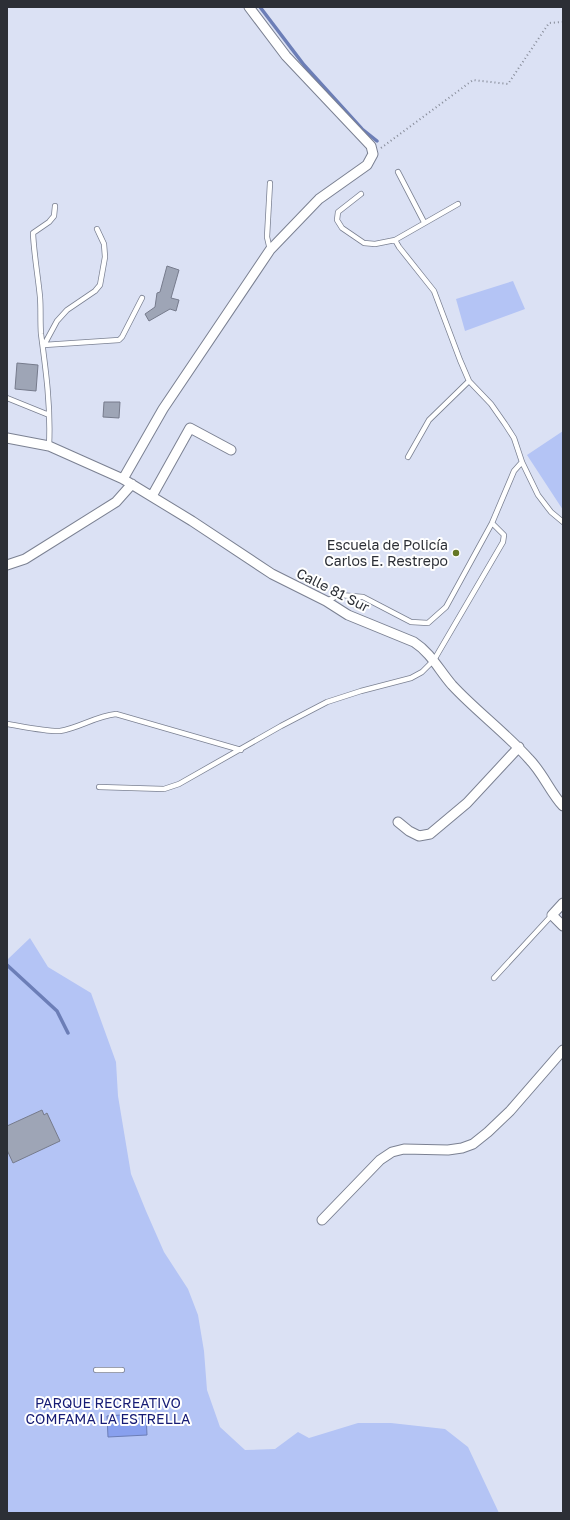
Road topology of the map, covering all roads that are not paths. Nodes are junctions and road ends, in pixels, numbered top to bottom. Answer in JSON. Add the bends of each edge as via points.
{"nodes":[{"id":1,"x":249,"y":7,"type":"edge"},
{"id":2,"x":398,"y":172,"type":"dead end"},
{"id":3,"x":270,"y":183,"type":"dead end"},
{"id":4,"x":361,"y":194,"type":"dead end"},
{"id":5,"x":458,"y":204,"type":"dead end"},
{"id":6,"x":55,"y":206,"type":"dead end"},
{"id":7,"x":424,"y":222,"type":"junction"},
{"id":8,"x":97,"y":229,"type":"dead end"},
{"id":9,"x":395,"y":240,"type":"junction"},
{"id":10,"x":270,"y":250,"type":"junction"},
{"id":11,"x":142,"y":298,"type":"dead end"},
{"id":12,"x":44,"y":345,"type":"junction"},
{"id":13,"x":470,"y":381,"type":"junction"},
{"id":14,"x":7,"y":398,"type":"edge"},
{"id":15,"x":49,"y":415,"type":"junction"},
{"id":16,"x":7,"y":438,"type":"edge"},
{"id":17,"x":49,"y":446,"type":"junction"},
{"id":18,"x":231,"y":450,"type":"dead end"},
{"id":19,"x":408,"y":457,"type":"dead end"},
{"id":20,"x":522,"y":462,"type":"junction"},
{"id":21,"x":123,"y":479,"type":"junction"},
{"id":22,"x":132,"y":484,"type":"junction"},
{"id":23,"x":152,"y":496,"type":"junction"},
{"id":24,"x":563,"y":522,"type":"edge"},
{"id":25,"x":492,"y":523,"type":"junction"},
{"id":26,"x":7,"y":565,"type":"edge"},
{"id":27,"x":326,"y":601,"type":"junction"},
{"id":28,"x":434,"y":660,"type":"junction"},
{"id":29,"x":7,"y":724,"type":"edge"},
{"id":30,"x":518,"y":747,"type":"junction"},
{"id":31,"x":241,"y":750,"type":"junction"},
{"id":32,"x":99,"y":787,"type":"dead end"},
{"id":33,"x":563,"y":806,"type":"edge"},
{"id":34,"x":398,"y":822,"type":"dead end"},
{"id":35,"x":563,"y":903,"type":"edge"},
{"id":36,"x":552,"y":915,"type":"junction"},
{"id":37,"x":563,"y":926,"type":"edge"},
{"id":38,"x":494,"y":978,"type":"dead end"},
{"id":39,"x":563,"y":1050,"type":"edge"},
{"id":40,"x":322,"y":1220,"type":"dead end"},
{"id":41,"x":96,"y":1370,"type":"dead end"},
{"id":42,"x":122,"y":1370,"type":"dead end"}],
"edges":[{"from":1,"to":10,"type":"street","via":[[286,56],[371,146],[373,154],[367,165],[319,199]]},
{"from":2,"to":7,"type":"lane"},
{"from":3,"to":10,"type":"lane","via":[[267,237]]},
{"from":4,"to":9,"type":"lane","via":[[338,212],[337,220],[342,228],[364,243],[375,244]]},
{"from":5,"to":7,"type":"lane"},
{"from":6,"to":12,"type":"lane","via":[[54,216],[33,234]]},
{"from":7,"to":9,"type":"lane"},
{"from":8,"to":12,"type":"lane","via":[[104,244],[105,257],[100,284],[95,292],[62,315]]},
{"from":9,"to":13,"type":"lane","via":[[434,291]]},
{"from":10,"to":21,"type":"street","via":[[163,410]]},
{"from":11,"to":12,"type":"lane","via":[[119,340]]},
{"from":12,"to":15,"type":"lane"},
{"from":13,"to":19,"type":"lane","via":[[429,420]]},
{"from":13,"to":20,"type":"lane","via":[[491,404],[514,438]]},
{"from":14,"to":15,"type":"lane"},
{"from":15,"to":17,"type":"lane"},
{"from":16,"to":17,"type":"street","name":"Calle 81 Sur"},
{"from":17,"to":21,"type":"street","name":"Calle 81 Sur"},
{"from":18,"to":23,"type":"street","via":[[190,428]]},
{"from":20,"to":24,"type":"lane","via":[[538,495],[551,512]]},
{"from":20,"to":25,"type":"lane","via":[[514,471]]},
{"from":21,"to":22,"type":"street","name":"Calle 81 Sur"},
{"from":22,"to":23,"type":"street","name":"Calle 81 Sur"},
{"from":22,"to":26,"type":"street","via":[[116,502],[25,559]]},
{"from":23,"to":27,"type":"street","name":"Calle 81 Sur","via":[[272,574]]},
{"from":25,"to":27,"type":"lane","via":[[446,607],[428,623],[411,622],[363,597],[340,594]]},
{"from":25,"to":28,"type":"lane","via":[[504,536],[503,542]]},
{"from":27,"to":28,"type":"street","name":"Calle 81 Sur","via":[[348,614],[414,642]]},
{"from":28,"to":30,"type":"street","name":"Calle 81 Sur","via":[[471,705]]},
{"from":28,"to":31,"type":"lane","via":[[412,678],[328,702]]},
{"from":29,"to":31,"type":"lane","via":[[57,731],[105,715],[116,714]]},
{"from":30,"to":33,"type":"street","name":"Calle 81 Sur"},
{"from":30,"to":34,"type":"street","via":[[467,803],[430,834],[419,836]]},
{"from":31,"to":32,"type":"lane","via":[[179,784],[164,789]]},
{"from":35,"to":36,"type":"street"},
{"from":36,"to":37,"type":"street"},
{"from":36,"to":38,"type":"lane"},
{"from":39,"to":40,"type":"street","via":[[510,1111],[473,1144],[448,1150],[404,1149],[392,1152],[380,1160]]},
{"from":41,"to":42,"type":"lane"}]}
